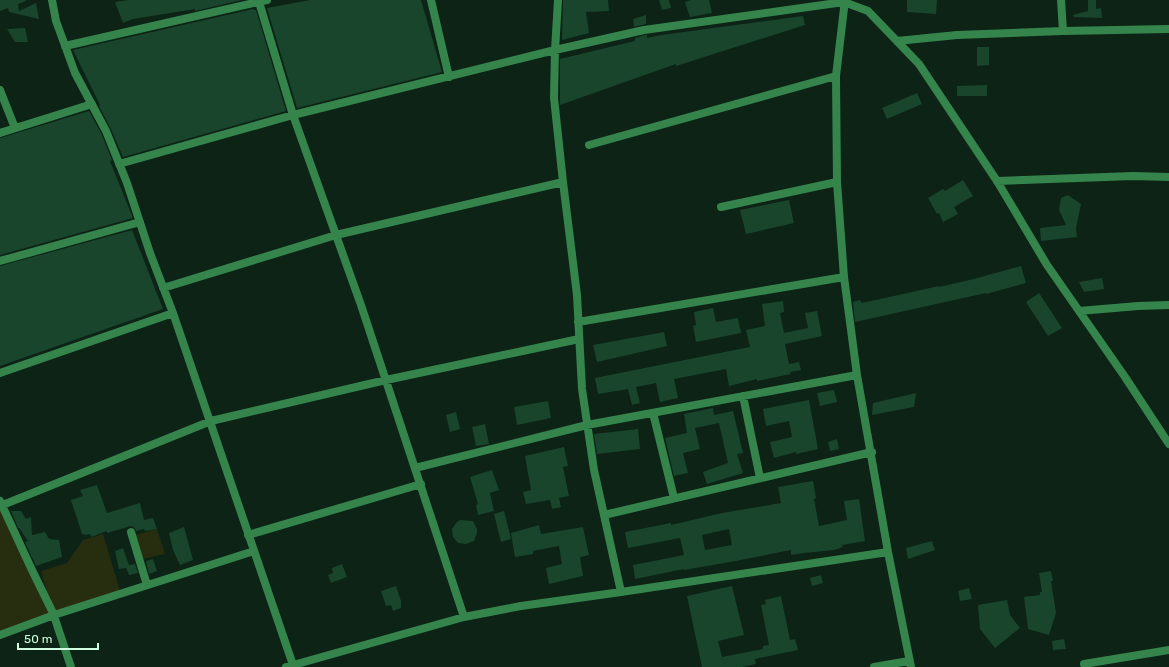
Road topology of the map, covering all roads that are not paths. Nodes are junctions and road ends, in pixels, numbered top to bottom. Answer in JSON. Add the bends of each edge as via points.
{"nodes":[{"id":1,"x":52,"y":0,"type":"edge"},
{"id":2,"x":431,"y":0,"type":"edge"},
{"id":3,"x":558,"y":0,"type":"edge"},
{"id":4,"x":1061,"y":0,"type":"edge"},
{"id":5,"x":263,"y":1,"type":"edge"},
{"id":6,"x":844,"y":1,"type":"edge"},
{"id":7,"x":1169,"y":29,"type":"edge"},
{"id":8,"x":1063,"y":31,"type":"junction"},
{"id":9,"x":897,"y":42,"type":"junction"},
{"id":10,"x":66,"y":46,"type":"junction"},
{"id":11,"x":555,"y":50,"type":"junction"},
{"id":12,"x":836,"y":76,"type":"junction"},
{"id":13,"x":449,"y":77,"type":"junction"},
{"id":14,"x":0,"y":90,"type":"edge"},
{"id":15,"x":92,"y":104,"type":"junction"},
{"id":16,"x":293,"y":115,"type":"junction"},
{"id":17,"x":15,"y":128,"type":"junction"},
{"id":18,"x":0,"y":133,"type":"edge"},
{"id":19,"x":589,"y":146,"type":"dead end"},
{"id":20,"x":119,"y":164,"type":"junction"},
{"id":21,"x":1169,"y":177,"type":"edge"},
{"id":22,"x":997,"y":181,"type":"junction"},
{"id":23,"x":563,"y":182,"type":"junction"},
{"id":24,"x":837,"y":182,"type":"junction"},
{"id":25,"x":721,"y":207,"type":"dead end"},
{"id":26,"x":140,"y":222,"type":"junction"},
{"id":27,"x":336,"y":235,"type":"junction"},
{"id":28,"x":0,"y":261,"type":"edge"},
{"id":29,"x":844,"y":277,"type":"junction"},
{"id":30,"x":163,"y":288,"type":"junction"},
{"id":31,"x":1169,"y":305,"type":"edge"},
{"id":32,"x":1079,"y":311,"type":"junction"},
{"id":33,"x":173,"y":313,"type":"junction"},
{"id":34,"x":578,"y":322,"type":"junction"},
{"id":35,"x":579,"y":339,"type":"junction"},
{"id":36,"x":0,"y":373,"type":"edge"},
{"id":37,"x":857,"y":375,"type":"junction"},
{"id":38,"x":386,"y":380,"type":"junction"},
{"id":39,"x":743,"y":396,"type":"junction"},
{"id":40,"x":653,"y":412,"type":"junction"},
{"id":41,"x":211,"y":421,"type":"junction"},
{"id":42,"x":587,"y":425,"type":"junction"},
{"id":43,"x":1169,"y":444,"type":"edge"},
{"id":44,"x":872,"y":452,"type":"junction"},
{"id":45,"x":415,"y":468,"type":"junction"},
{"id":46,"x":760,"y":478,"type":"junction"},
{"id":47,"x":420,"y":484,"type":"junction"},
{"id":48,"x":674,"y":498,"type":"junction"},
{"id":49,"x":1,"y":504,"type":"edge"},
{"id":50,"x":604,"y":515,"type":"junction"},
{"id":51,"x":131,"y":532,"type":"dead end"},
{"id":52,"x":248,"y":535,"type":"junction"},
{"id":53,"x":254,"y":551,"type":"junction"},
{"id":54,"x":888,"y":552,"type":"junction"},
{"id":55,"x":147,"y":586,"type":"junction"},
{"id":56,"x":621,"y":592,"type":"junction"},
{"id":57,"x":54,"y":615,"type":"junction"},
{"id":58,"x":464,"y":617,"type":"junction"},
{"id":59,"x":0,"y":635,"type":"edge"},
{"id":60,"x":1169,"y":650,"type":"edge"},
{"id":61,"x":910,"y":664,"type":"edge"},
{"id":62,"x":1084,"y":664,"type":"dead end"},
{"id":63,"x":290,"y":666,"type":"edge"},
{"id":64,"x":71,"y":667,"type":"edge"},
{"id":65,"x":874,"y":667,"type":"edge"}],
"edges":[{"from":1,"to":10,"type":"street","via":[[56,21]]},
{"from":2,"to":13,"type":"street"},
{"from":3,"to":11,"type":"street"},
{"from":4,"to":8,"type":"street"},
{"from":5,"to":10,"type":"street"},
{"from":5,"to":16,"type":"street"},
{"from":6,"to":9,"type":"street","via":[[868,11]]},
{"from":6,"to":11,"type":"street","via":[[644,30]]},
{"from":6,"to":12,"type":"street"},
{"from":7,"to":8,"type":"street"},
{"from":8,"to":9,"type":"street","via":[[957,35]]},
{"from":9,"to":22,"type":"street","via":[[919,64]]},
{"from":10,"to":15,"type":"street","via":[[75,73]]},
{"from":11,"to":13,"type":"street"},
{"from":11,"to":23,"type":"street","via":[[554,98]]},
{"from":12,"to":19,"type":"street"},
{"from":12,"to":24,"type":"street"},
{"from":13,"to":16,"type":"street"},
{"from":14,"to":17,"type":"street"},
{"from":15,"to":17,"type":"street"},
{"from":15,"to":20,"type":"street"},
{"from":16,"to":20,"type":"street"},
{"from":16,"to":27,"type":"street"},
{"from":17,"to":18,"type":"street"},
{"from":20,"to":26,"type":"street"},
{"from":21,"to":22,"type":"street"},
{"from":22,"to":32,"type":"street","via":[[1047,265]]},
{"from":23,"to":27,"type":"street"},
{"from":23,"to":34,"type":"street"},
{"from":24,"to":25,"type":"street"},
{"from":24,"to":29,"type":"street"},
{"from":26,"to":28,"type":"street"},
{"from":26,"to":30,"type":"street"},
{"from":27,"to":30,"type":"street"},
{"from":27,"to":38,"type":"street"},
{"from":29,"to":34,"type":"street"},
{"from":29,"to":37,"type":"street"},
{"from":30,"to":33,"type":"street"},
{"from":31,"to":32,"type":"street"},
{"from":32,"to":43,"type":"street"},
{"from":33,"to":36,"type":"street"},
{"from":33,"to":41,"type":"street"},
{"from":34,"to":35,"type":"street"},
{"from":35,"to":38,"type":"street"},
{"from":35,"to":42,"type":"street"},
{"from":37,"to":39,"type":"street"},
{"from":37,"to":44,"type":"street"},
{"from":38,"to":41,"type":"street"},
{"from":38,"to":45,"type":"street"},
{"from":39,"to":40,"type":"street"},
{"from":39,"to":46,"type":"street"},
{"from":40,"to":42,"type":"street"},
{"from":40,"to":48,"type":"street"},
{"from":41,"to":49,"type":"street"},
{"from":41,"to":52,"type":"street"},
{"from":42,"to":45,"type":"street"},
{"from":42,"to":50,"type":"street"},
{"from":44,"to":46,"type":"street"},
{"from":44,"to":54,"type":"street"},
{"from":45,"to":47,"type":"street"},
{"from":46,"to":48,"type":"street"},
{"from":47,"to":52,"type":"street"},
{"from":47,"to":58,"type":"street"},
{"from":48,"to":50,"type":"street"},
{"from":49,"to":57,"type":"street"},
{"from":50,"to":56,"type":"street"},
{"from":51,"to":55,"type":"street"},
{"from":52,"to":53,"type":"street"},
{"from":53,"to":55,"type":"street"},
{"from":53,"to":63,"type":"street"},
{"from":54,"to":56,"type":"street"},
{"from":54,"to":61,"type":"street"},
{"from":55,"to":57,"type":"street"},
{"from":56,"to":58,"type":"street"},
{"from":57,"to":59,"type":"street"},
{"from":57,"to":64,"type":"street"},
{"from":58,"to":63,"type":"street"},
{"from":60,"to":62,"type":"street"},
{"from":61,"to":65,"type":"street"}]}
